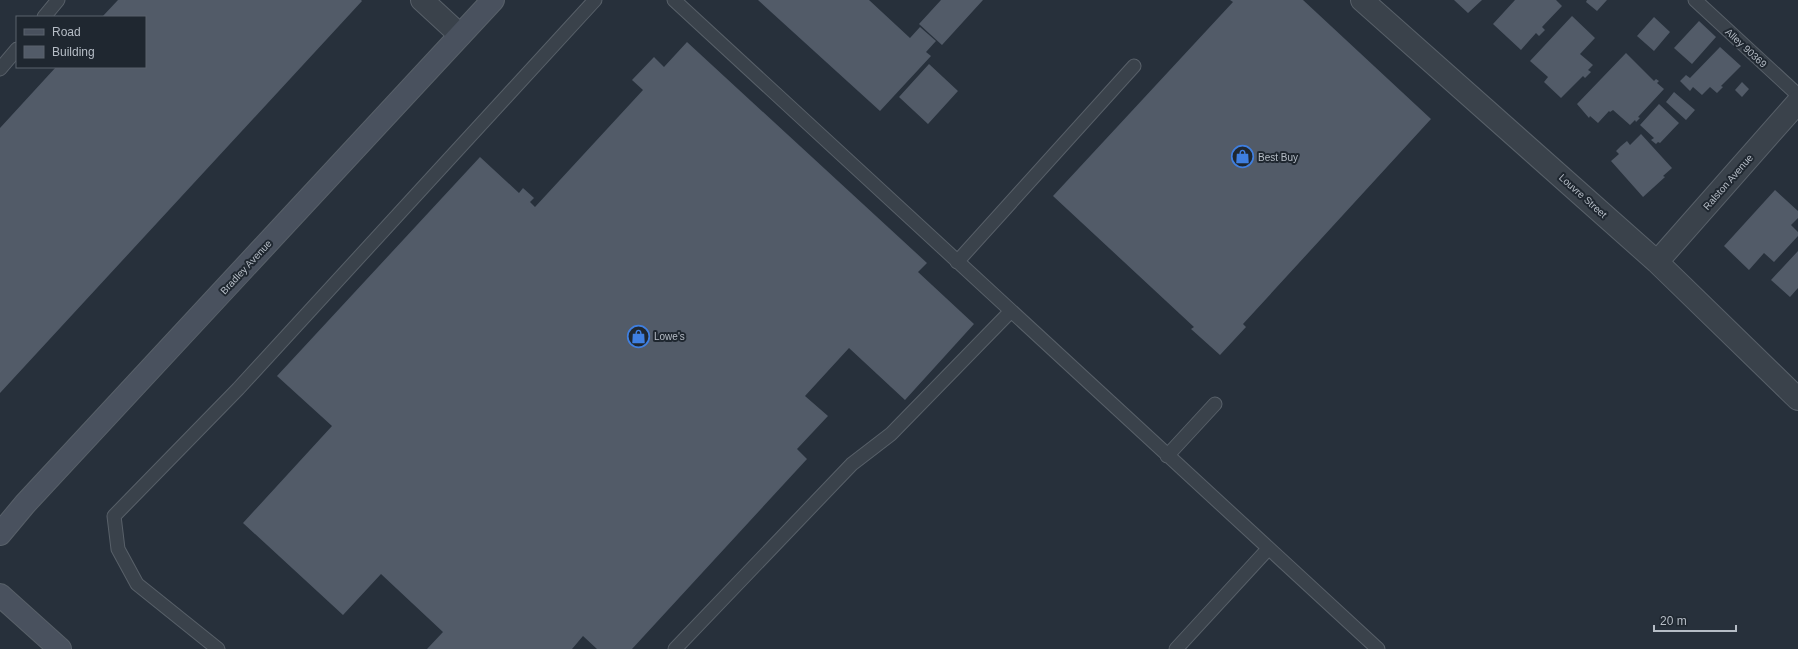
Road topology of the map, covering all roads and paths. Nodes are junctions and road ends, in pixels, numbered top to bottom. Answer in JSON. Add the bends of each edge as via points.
{"nodes":[{"id":1,"x":58,"y":0,"type":"edge"},
{"id":2,"x":422,"y":0,"type":"edge"},
{"id":3,"x":493,"y":0,"type":"edge"},
{"id":4,"x":595,"y":0,"type":"edge"},
{"id":5,"x":674,"y":0,"type":"edge"},
{"id":6,"x":1362,"y":0,"type":"edge"},
{"id":7,"x":1695,"y":0,"type":"edge"},
{"id":8,"x":45,"y":16,"type":"edge"},
{"id":9,"x":460,"y":35,"type":"junction"},
{"id":10,"x":16,"y":50,"type":"edge"},
{"id":11,"x":1134,"y":66,"type":"dead end"},
{"id":12,"x":0,"y":69,"type":"edge"},
{"id":13,"x":1798,"y":95,"type":"edge"},
{"id":14,"x":1798,"y":102,"type":"edge"},
{"id":15,"x":957,"y":262,"type":"junction"},
{"id":16,"x":1657,"y":262,"type":"junction"},
{"id":17,"x":1011,"y":311,"type":"junction"},
{"id":18,"x":1798,"y":398,"type":"edge"},
{"id":19,"x":1215,"y":404,"type":"dead end"},
{"id":20,"x":1167,"y":456,"type":"junction"},
{"id":21,"x":0,"y":534,"type":"edge"},
{"id":22,"x":1268,"y":549,"type":"junction"},
{"id":23,"x":0,"y":595,"type":"edge"},
{"id":24,"x":60,"y":649,"type":"edge"},
{"id":25,"x":218,"y":649,"type":"edge"},
{"id":26,"x":675,"y":649,"type":"edge"},
{"id":27,"x":1176,"y":649,"type":"edge"},
{"id":28,"x":1378,"y":649,"type":"edge"}],
"edges":[{"from":1,"to":8,"type":"lane"},
{"from":2,"to":9,"type":"street"},
{"from":3,"to":9,"type":"street","name":"Bradley Avenue"},
{"from":4,"to":25,"type":"lane","via":[[238,389],[114,516],[118,549],[137,584]]},
{"from":5,"to":15,"type":"lane"},
{"from":6,"to":16,"type":"street","name":"Louvre Street"},
{"from":7,"to":13,"type":"lane","name":"Alley 90369"},
{"from":9,"to":21,"type":"street","name":"Bradley Avenue"},
{"from":10,"to":12,"type":"lane"},
{"from":11,"to":15,"type":"lane"},
{"from":14,"to":16,"type":"street","name":"Ralston Avenue"},
{"from":15,"to":17,"type":"lane"},
{"from":16,"to":18,"type":"street","name":"Louvre Street"},
{"from":17,"to":20,"type":"lane"},
{"from":17,"to":26,"type":"lane","via":[[891,434],[852,464]]},
{"from":19,"to":20,"type":"lane"},
{"from":20,"to":22,"type":"lane"},
{"from":22,"to":27,"type":"lane"},
{"from":22,"to":28,"type":"lane"},
{"from":23,"to":24,"type":"street"}]}
